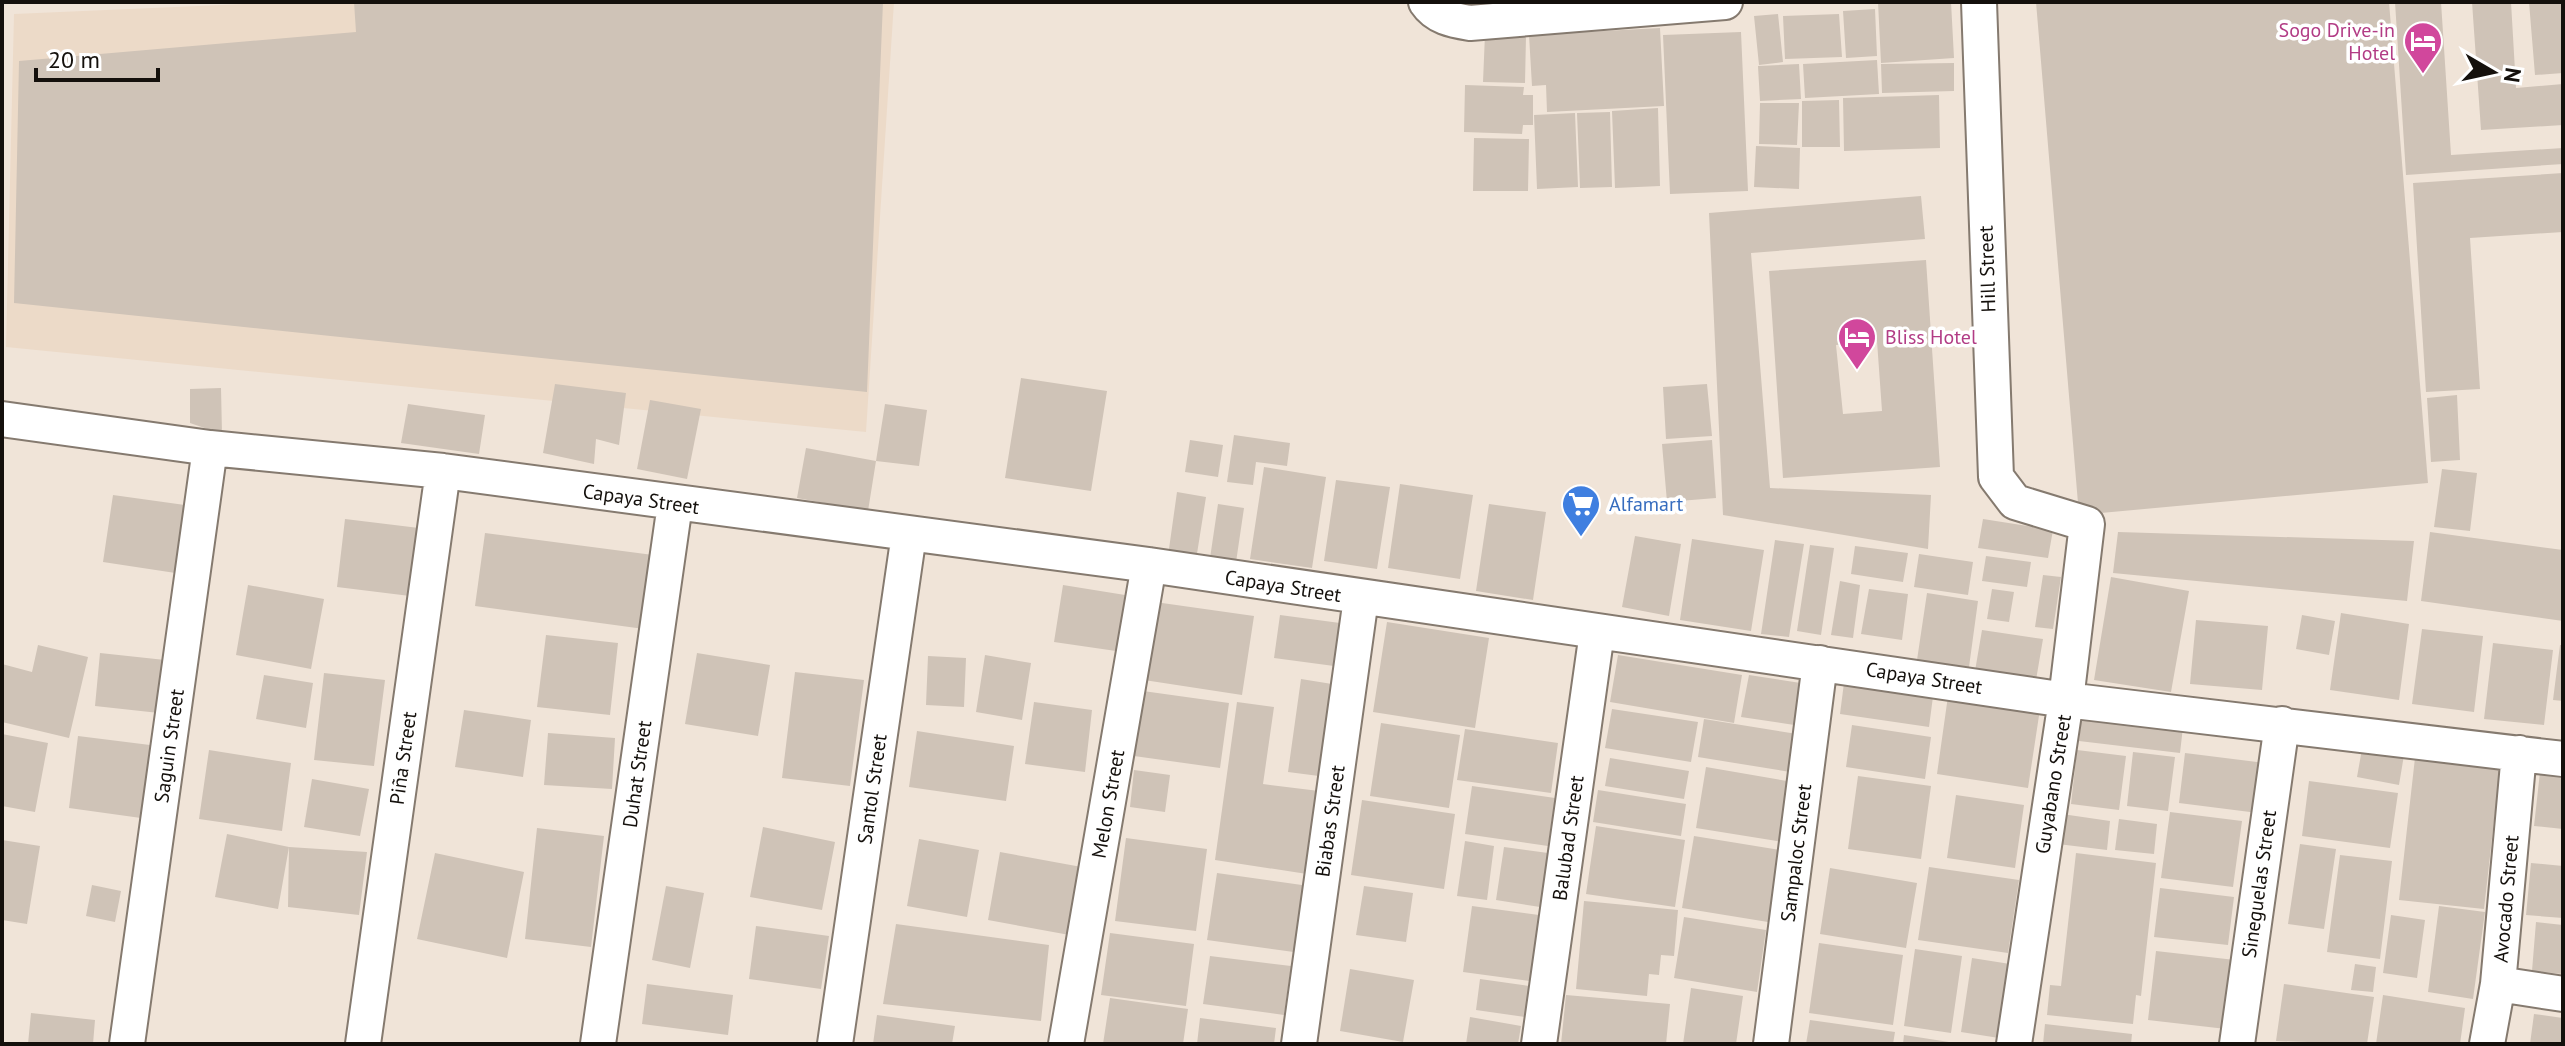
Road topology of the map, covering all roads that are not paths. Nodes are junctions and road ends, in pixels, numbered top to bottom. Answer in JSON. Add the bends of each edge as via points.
{"nodes":[{"id":1,"x":1426,"y":2,"type":"edge"},
{"id":2,"x":1725,"y":2,"type":"edge"},
{"id":3,"x":1979,"y":2,"type":"edge"},
{"id":4,"x":2,"y":419,"type":"edge"},
{"id":5,"x":210,"y":448,"type":"junction"},
{"id":6,"x":443,"y":471,"type":"junction"},
{"id":7,"x":675,"y":504,"type":"junction"},
{"id":8,"x":2087,"y":524,"type":"joint"},
{"id":9,"x":909,"y":534,"type":"junction"},
{"id":10,"x":1149,"y":565,"type":"junction"},
{"id":11,"x":1361,"y":598,"type":"junction"},
{"id":12,"x":1597,"y":632,"type":"junction"},
{"id":13,"x":1820,"y":663,"type":"junction"},
{"id":14,"x":2066,"y":700,"type":"junction"},
{"id":15,"x":2282,"y":724,"type":"junction"},
{"id":16,"x":2519,"y":753,"type":"junction"},
{"id":17,"x":2563,"y":759,"type":"edge"},
{"id":18,"x":2498,"y":984,"type":"junction"},
{"id":19,"x":2563,"y":994,"type":"edge"},
{"id":20,"x":127,"y":1044,"type":"edge"},
{"id":21,"x":363,"y":1044,"type":"edge"},
{"id":22,"x":598,"y":1044,"type":"edge"},
{"id":23,"x":835,"y":1044,"type":"edge"},
{"id":24,"x":1066,"y":1044,"type":"edge"},
{"id":25,"x":1299,"y":1044,"type":"edge"},
{"id":26,"x":1539,"y":1044,"type":"edge"},
{"id":27,"x":1771,"y":1044,"type":"edge"},
{"id":28,"x":2014,"y":1044,"type":"edge"},
{"id":29,"x":2237,"y":1044,"type":"edge"},
{"id":30,"x":2487,"y":1044,"type":"edge"}],
"edges":[{"from":1,"to":2,"type":"street","via":[[1432,11],[1470,23]]},
{"from":3,"to":8,"type":"street","name":"Hill Street","via":[[1996,477],[2015,502]]},
{"from":4,"to":5,"type":"street","name":"Capaya Street"},
{"from":5,"to":6,"type":"street","name":"Capaya Street"},
{"from":5,"to":20,"type":"street","name":"Saguin Street"},
{"from":6,"to":7,"type":"street","name":"Capaya Street"},
{"from":6,"to":21,"type":"street","name":"Piña Street"},
{"from":7,"to":9,"type":"street","name":"Capaya Street"},
{"from":7,"to":22,"type":"street","name":"Duhat Street"},
{"from":8,"to":14,"type":"street","name":"Guyabano Street"},
{"from":9,"to":10,"type":"street","name":"Capaya Street"},
{"from":9,"to":23,"type":"street","name":"Santol Street"},
{"from":10,"to":11,"type":"street","name":"Capaya Street"},
{"from":10,"to":24,"type":"street","name":"Melon Street"},
{"from":11,"to":12,"type":"street","name":"Capaya Street"},
{"from":11,"to":25,"type":"street","name":"Biabas Street"},
{"from":12,"to":13,"type":"street","name":"Capaya Street"},
{"from":12,"to":26,"type":"street","name":"Balubad Street"},
{"from":13,"to":14,"type":"street","name":"Capaya Street"},
{"from":13,"to":27,"type":"street","name":"Sampaloc Street"},
{"from":14,"to":15,"type":"street","name":"Capaya Street"},
{"from":14,"to":28,"type":"street","name":"Guyabano Street"},
{"from":15,"to":16,"type":"street","name":"Capaya Street"},
{"from":15,"to":29,"type":"street","name":"Sineguelas Street"},
{"from":16,"to":17,"type":"street","name":"Capaya Street"},
{"from":16,"to":18,"type":"street","name":"Avocado Street"},
{"from":18,"to":19,"type":"street"},
{"from":18,"to":30,"type":"street","name":"Avocado Street"}]}
